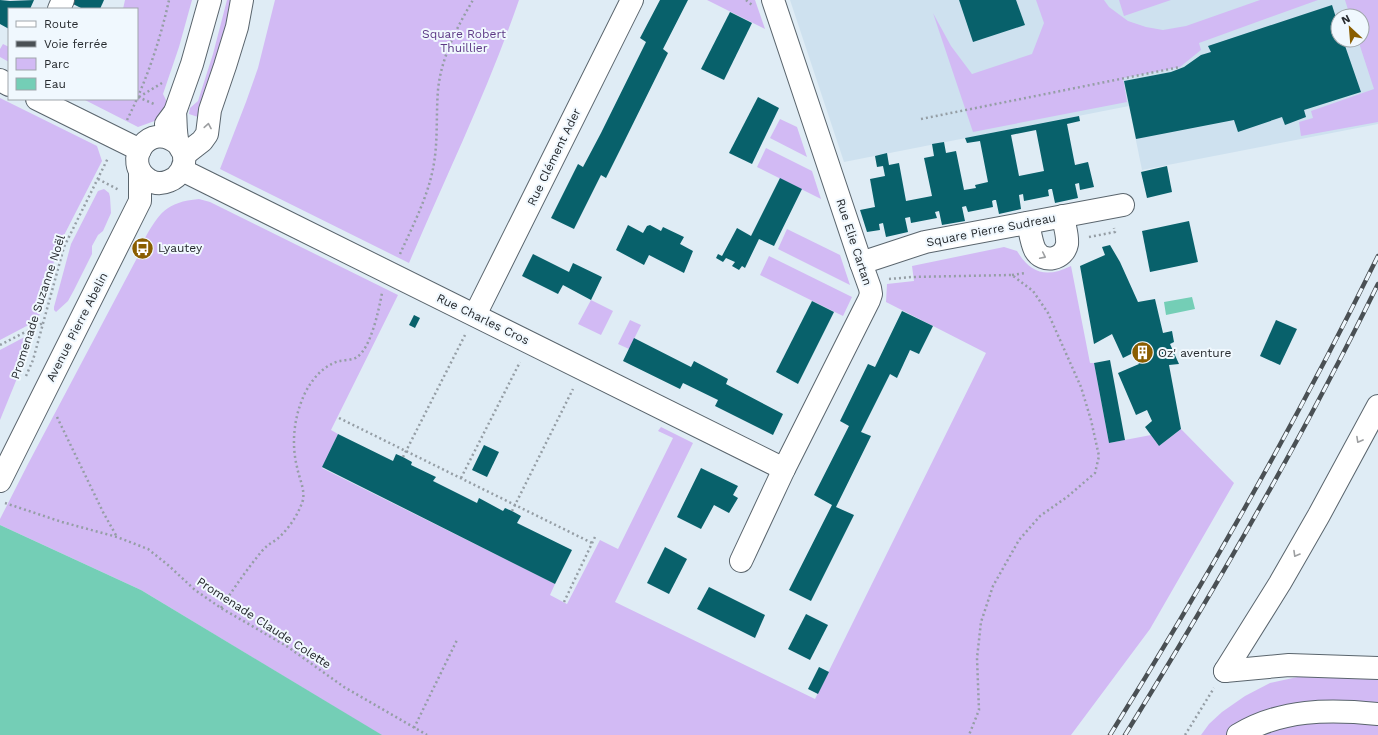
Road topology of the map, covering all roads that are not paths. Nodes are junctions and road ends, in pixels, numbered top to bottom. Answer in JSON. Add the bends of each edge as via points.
{"nodes":[{"id":1,"x":210,"y":0,"type":"edge"},
{"id":2,"x":242,"y":0,"type":"edge"},
{"id":3,"x":632,"y":0,"type":"edge"},
{"id":4,"x":773,"y":0,"type":"edge"},
{"id":5,"x":40,"y":100,"type":"edge"},
{"id":6,"x":175,"y":112,"type":"junction"},
{"id":7,"x":158,"y":137,"type":"junction"},
{"id":8,"x":140,"y":150,"type":"junction"},
{"id":9,"x":181,"y":156,"type":"junction"},
{"id":10,"x":140,"y":172,"type":"junction"},
{"id":11,"x":163,"y":183,"type":"junction"},
{"id":12,"x":140,"y":201,"type":"junction"},
{"id":13,"x":1123,"y":205,"type":"dead end"},
{"id":14,"x":1063,"y":216,"type":"junction"},
{"id":15,"x":1028,"y":223,"type":"junction"},
{"id":16,"x":864,"y":272,"type":"junction"},
{"id":17,"x":475,"y":315,"type":"junction"},
{"id":18,"x":1378,"y":406,"type":"edge"},
{"id":19,"x":784,"y":469,"type":"junction"},
{"id":20,"x":0,"y":481,"type":"edge"},
{"id":21,"x":741,"y":561,"type":"dead end"},
{"id":22,"x":1378,"y":668,"type":"edge"},
{"id":23,"x":1378,"y":714,"type":"edge"},
{"id":24,"x":1238,"y":735,"type":"edge"}],
"edges":[{"from":1,"to":6,"type":"street"},
{"from":9,"to":2,"type":"street","one_way":true,"via":[[202,141],[207,134],[210,110],[225,66]]},
{"from":3,"to":17,"type":"street","name":"Rue Clément Ader"},
{"from":4,"to":16,"type":"street","name":"Rue Elie Cartan"},
{"from":5,"to":8,"type":"street"},
{"from":6,"to":7,"type":"street"},
{"from":6,"to":9,"type":"street"},
{"from":7,"to":8,"type":"street","via":[[147,141]]},
{"from":7,"to":9,"type":"street","via":[[169,138]]},
{"from":8,"to":10,"type":"street","via":[[137,161]]},
{"from":9,"to":11,"type":"street","via":[[177,177]]},
{"from":9,"to":17,"type":"street","name":"Rue Charles Cros","via":[[391,273]]},
{"from":10,"to":11,"type":"street","via":[[150,181]]},
{"from":10,"to":12,"type":"street","name":"Avenue Pierre Abelin"},
{"from":11,"to":12,"type":"street","name":"Avenue Pierre Abelin"},
{"from":12,"to":20,"type":"street","name":"Avenue Pierre Abelin"},
{"from":13,"to":14,"type":"street","name":"Square Pierre Sudreau"},
{"from":14,"to":15,"type":"street","name":"Square Pierre Sudreau"},
{"from":15,"to":14,"type":"street","one_way":true,"via":[[1035,250],[1044,258],[1055,258],[1067,246]]},
{"from":15,"to":16,"type":"street","name":"Square Pierre Sudreau","via":[[925,242]]},
{"from":16,"to":19,"type":"street","name":"Rue Elie Cartan","via":[[871,294],[869,300]]},
{"from":17,"to":19,"type":"street","name":"Rue Charles Cros"},
{"from":18,"to":22,"type":"street","one_way":true,"via":[[1280,583],[1224,671],[1288,664]]},
{"from":19,"to":21,"type":"street","name":"Rue Elie Cartan"},
{"from":23,"to":24,"type":"street","via":[[1319,711],[1291,715],[1263,723]]}]}
